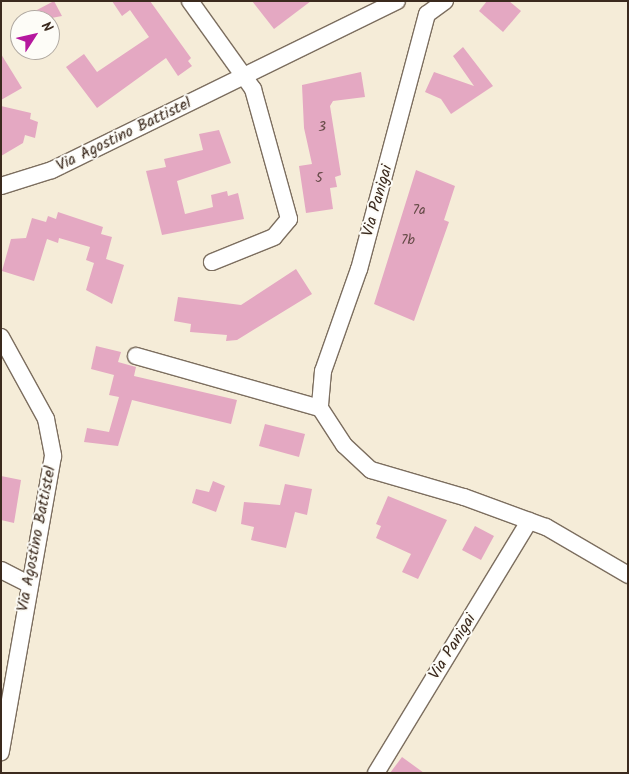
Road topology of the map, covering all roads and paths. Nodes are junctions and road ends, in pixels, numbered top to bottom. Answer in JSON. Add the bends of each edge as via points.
{"nodes":[{"id":1,"x":190,"y":1,"type":"edge"},
{"id":2,"x":397,"y":1,"type":"edge"},
{"id":3,"x":445,"y":1,"type":"edge"},
{"id":4,"x":375,"y":7,"type":"edge"},
{"id":5,"x":426,"y":7,"type":"edge"},
{"id":6,"x":244,"y":77,"type":"junction"},
{"id":7,"x":1,"y":186,"type":"edge"},
{"id":8,"x":212,"y":262,"type":"dead end"},
{"id":9,"x":1,"y":337,"type":"edge"},
{"id":10,"x":136,"y":356,"type":"dead end"},
{"id":11,"x":320,"y":408,"type":"junction"},
{"id":12,"x":529,"y":521,"type":"junction"},
{"id":13,"x":1,"y":570,"type":"edge"},
{"id":14,"x":628,"y":575,"type":"edge"},
{"id":15,"x":27,"y":583,"type":"junction"},
{"id":16,"x":1,"y":752,"type":"edge"},
{"id":17,"x":376,"y":773,"type":"edge"}],
"edges":[{"from":1,"to":6,"type":"street"},
{"from":2,"to":4,"type":"street","name":"Via Agostino Battistel"},
{"from":3,"to":5,"type":"street","name":"Via Panigai"},
{"from":4,"to":6,"type":"street","name":"Via Agostino Battistel"},
{"from":5,"to":11,"type":"street","name":"Via Panigai","via":[[361,259],[323,371]]},
{"from":6,"to":7,"type":"street","name":"Via Agostino Battistel","via":[[52,170]]},
{"from":6,"to":8,"type":"street","via":[[253,89],[289,219],[274,237]]},
{"from":9,"to":15,"type":"street","name":"Via Agostino Battistel","via":[[51,436],[53,456]]},
{"from":10,"to":11,"type":"street"},
{"from":11,"to":12,"type":"street","via":[[344,445],[371,470]]},
{"from":12,"to":14,"type":"street","via":[[568,537]]},
{"from":12,"to":17,"type":"street","name":"Via Panigai"},
{"from":13,"to":15,"type":"street"},
{"from":15,"to":16,"type":"street","name":"Via Agostino Battistel"}]}
